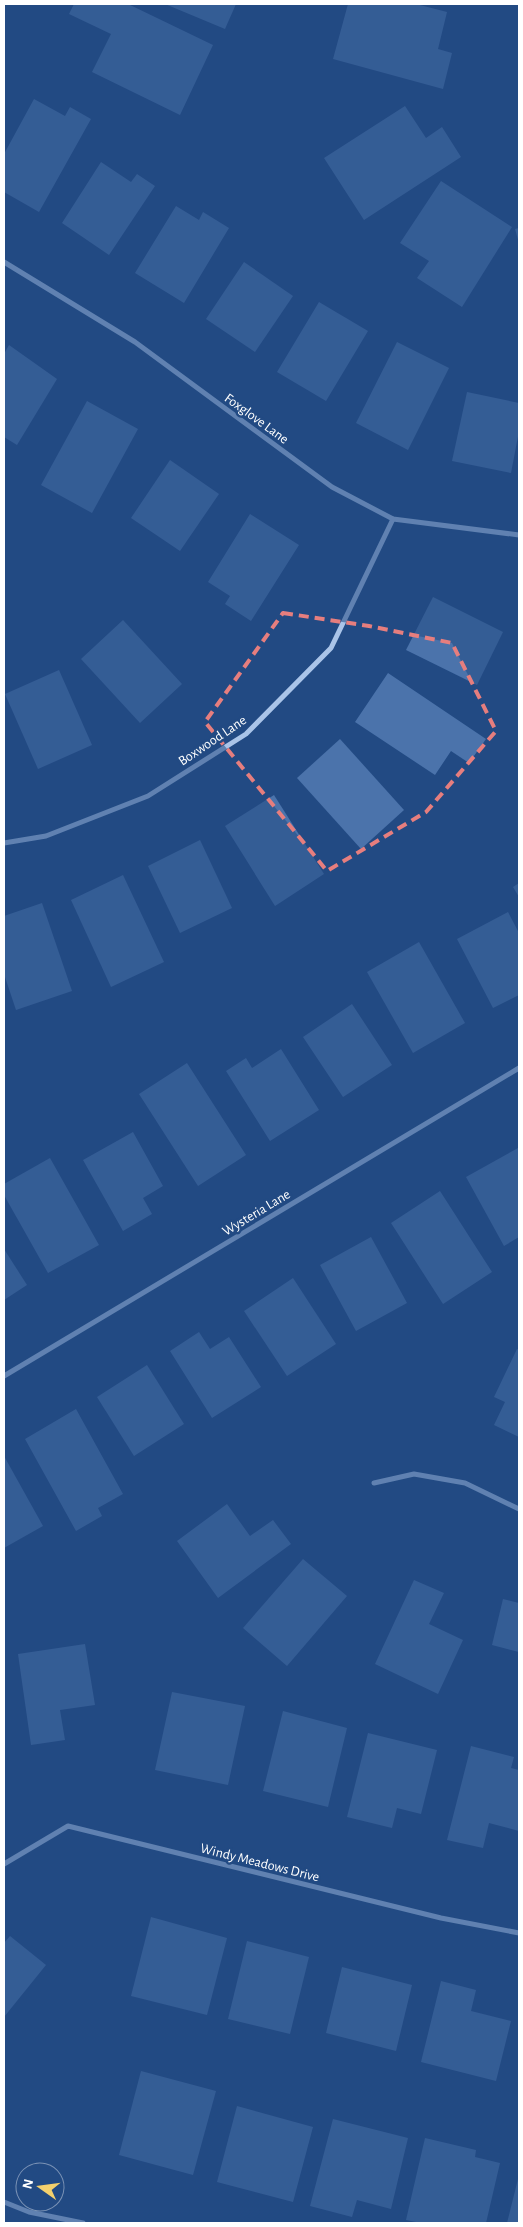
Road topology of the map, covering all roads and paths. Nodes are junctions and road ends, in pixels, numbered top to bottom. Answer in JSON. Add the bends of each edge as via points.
{"nodes":[{"id":1,"x":4,"y":262,"type":"edge"},
{"id":2,"x":393,"y":518,"type":"junction"},
{"id":3,"x":519,"y":535,"type":"edge"},
{"id":4,"x":4,"y":843,"type":"edge"},
{"id":5,"x":519,"y":1068,"type":"edge"},
{"id":6,"x":4,"y":1376,"type":"edge"},
{"id":7,"x":374,"y":1483,"type":"dead end"},
{"id":8,"x":519,"y":1509,"type":"edge"},
{"id":9,"x":4,"y":1864,"type":"edge"},
{"id":10,"x":519,"y":1934,"type":"edge"},
{"id":11,"x":4,"y":2202,"type":"edge"},
{"id":12,"x":83,"y":2223,"type":"edge"}],
"edges":[{"from":1,"to":2,"type":"street","name":"Foxglove Lane","via":[[135,342],[332,486]]},
{"from":2,"to":3,"type":"street","name":"Foxglove Lane"},
{"from":2,"to":4,"type":"street","name":"Boxwood Lane","via":[[331,648],[246,734],[148,796],[46,836]]},
{"from":5,"to":6,"type":"street","name":"Wysteria Lane"},
{"from":7,"to":8,"type":"street","via":[[414,1474],[465,1483]]},
{"from":9,"to":10,"type":"street","name":"Windy Meadows Drive","via":[[68,1826]]},
{"from":11,"to":12,"type":"street","via":[[29,2212]]}]}
